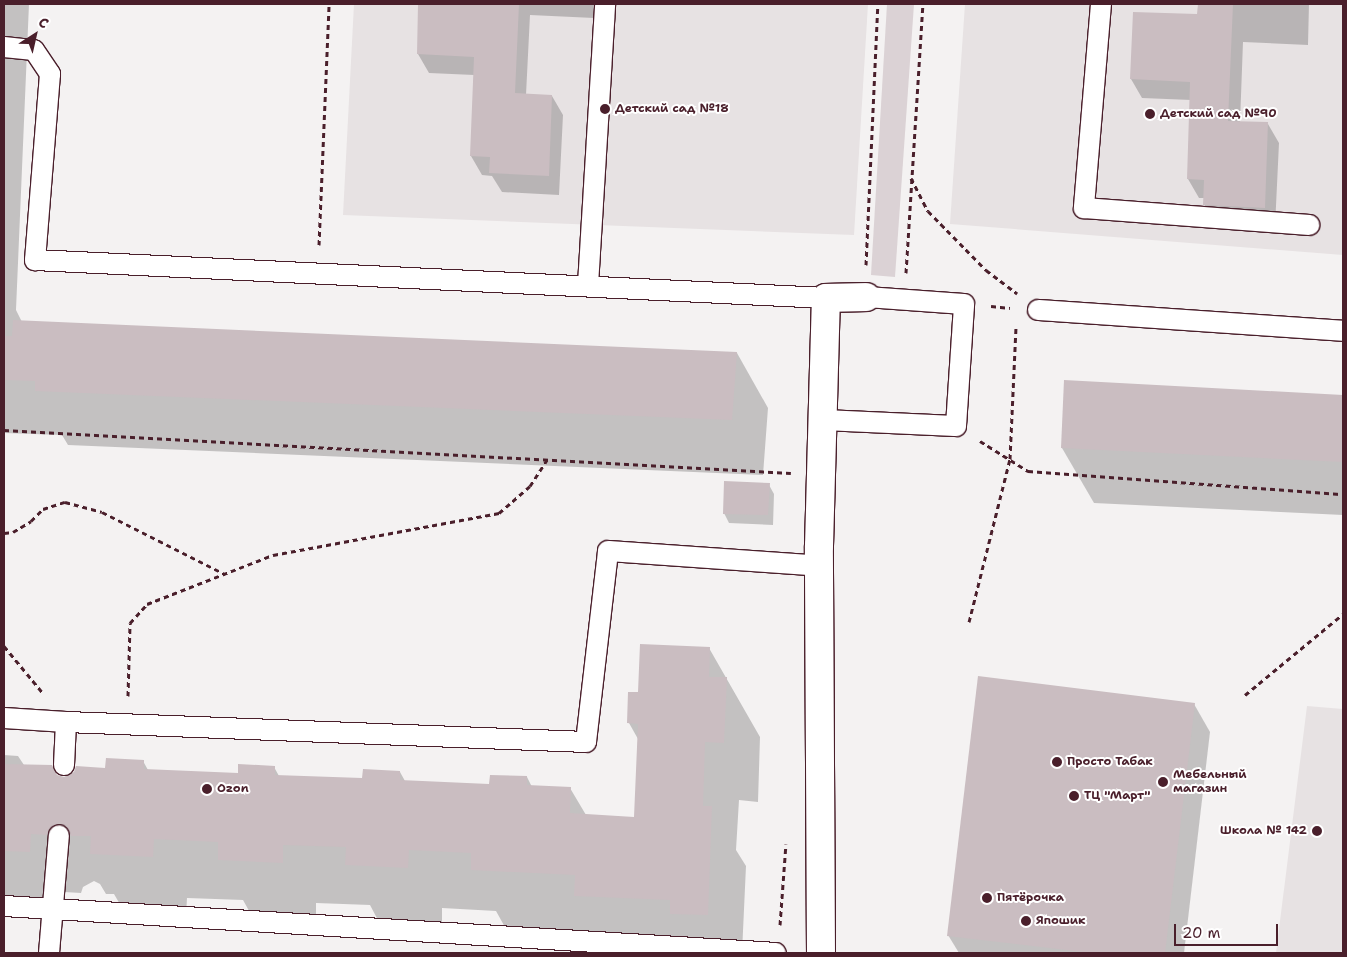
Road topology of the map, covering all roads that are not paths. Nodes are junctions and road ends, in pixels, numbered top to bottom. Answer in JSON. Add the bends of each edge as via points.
{"nodes":[{"id":1,"x":606,"y":4,"type":"edge"},
{"id":2,"x":1101,"y":4,"type":"edge"},
{"id":3,"x":4,"y":47,"type":"edge"},
{"id":4,"x":1310,"y":226,"type":"dead end"},
{"id":5,"x":588,"y":285,"type":"junction"},
{"id":6,"x":866,"y":297,"type":"joint"},
{"id":7,"x":826,"y":298,"type":"junction"},
{"id":8,"x":1038,"y":310,"type":"road end"},
{"id":9,"x":1343,"y":331,"type":"edge"},
{"id":10,"x":823,"y":420,"type":"junction"},
{"id":11,"x":820,"y":566,"type":"junction"},
{"id":12,"x":4,"y":718,"type":"edge"},
{"id":13,"x":66,"y":722,"type":"junction"},
{"id":14,"x":64,"y":765,"type":"dead end"},
{"id":15,"x":60,"y":835,"type":"dead end"},
{"id":16,"x":4,"y":906,"type":"edge"},
{"id":17,"x":55,"y":908,"type":"junction"},
{"id":18,"x":49,"y":953,"type":"edge"},
{"id":19,"x":776,"y":953,"type":"edge"},
{"id":20,"x":821,"y":953,"type":"edge"}],
"edges":[{"from":1,"to":5,"type":"lane"},
{"from":2,"to":4,"type":"lane","via":[[1084,208]]},
{"from":3,"to":5,"type":"lane","via":[[34,50],[50,74],[35,260]]},
{"from":5,"to":7,"type":"lane"},
{"from":6,"to":7,"type":"street"},
{"from":6,"to":10,"type":"lane","via":[[964,304],[956,426]]},
{"from":7,"to":10,"type":"street"},
{"from":8,"to":9,"type":"lane"},
{"from":10,"to":11,"type":"street"},
{"from":11,"to":13,"type":"lane","via":[[608,551],[586,742]]},
{"from":11,"to":20,"type":"street"},
{"from":12,"to":13,"type":"lane"},
{"from":13,"to":14,"type":"lane"},
{"from":15,"to":17,"type":"lane"},
{"from":16,"to":17,"type":"lane"},
{"from":17,"to":18,"type":"lane"},
{"from":17,"to":19,"type":"lane"}]}
